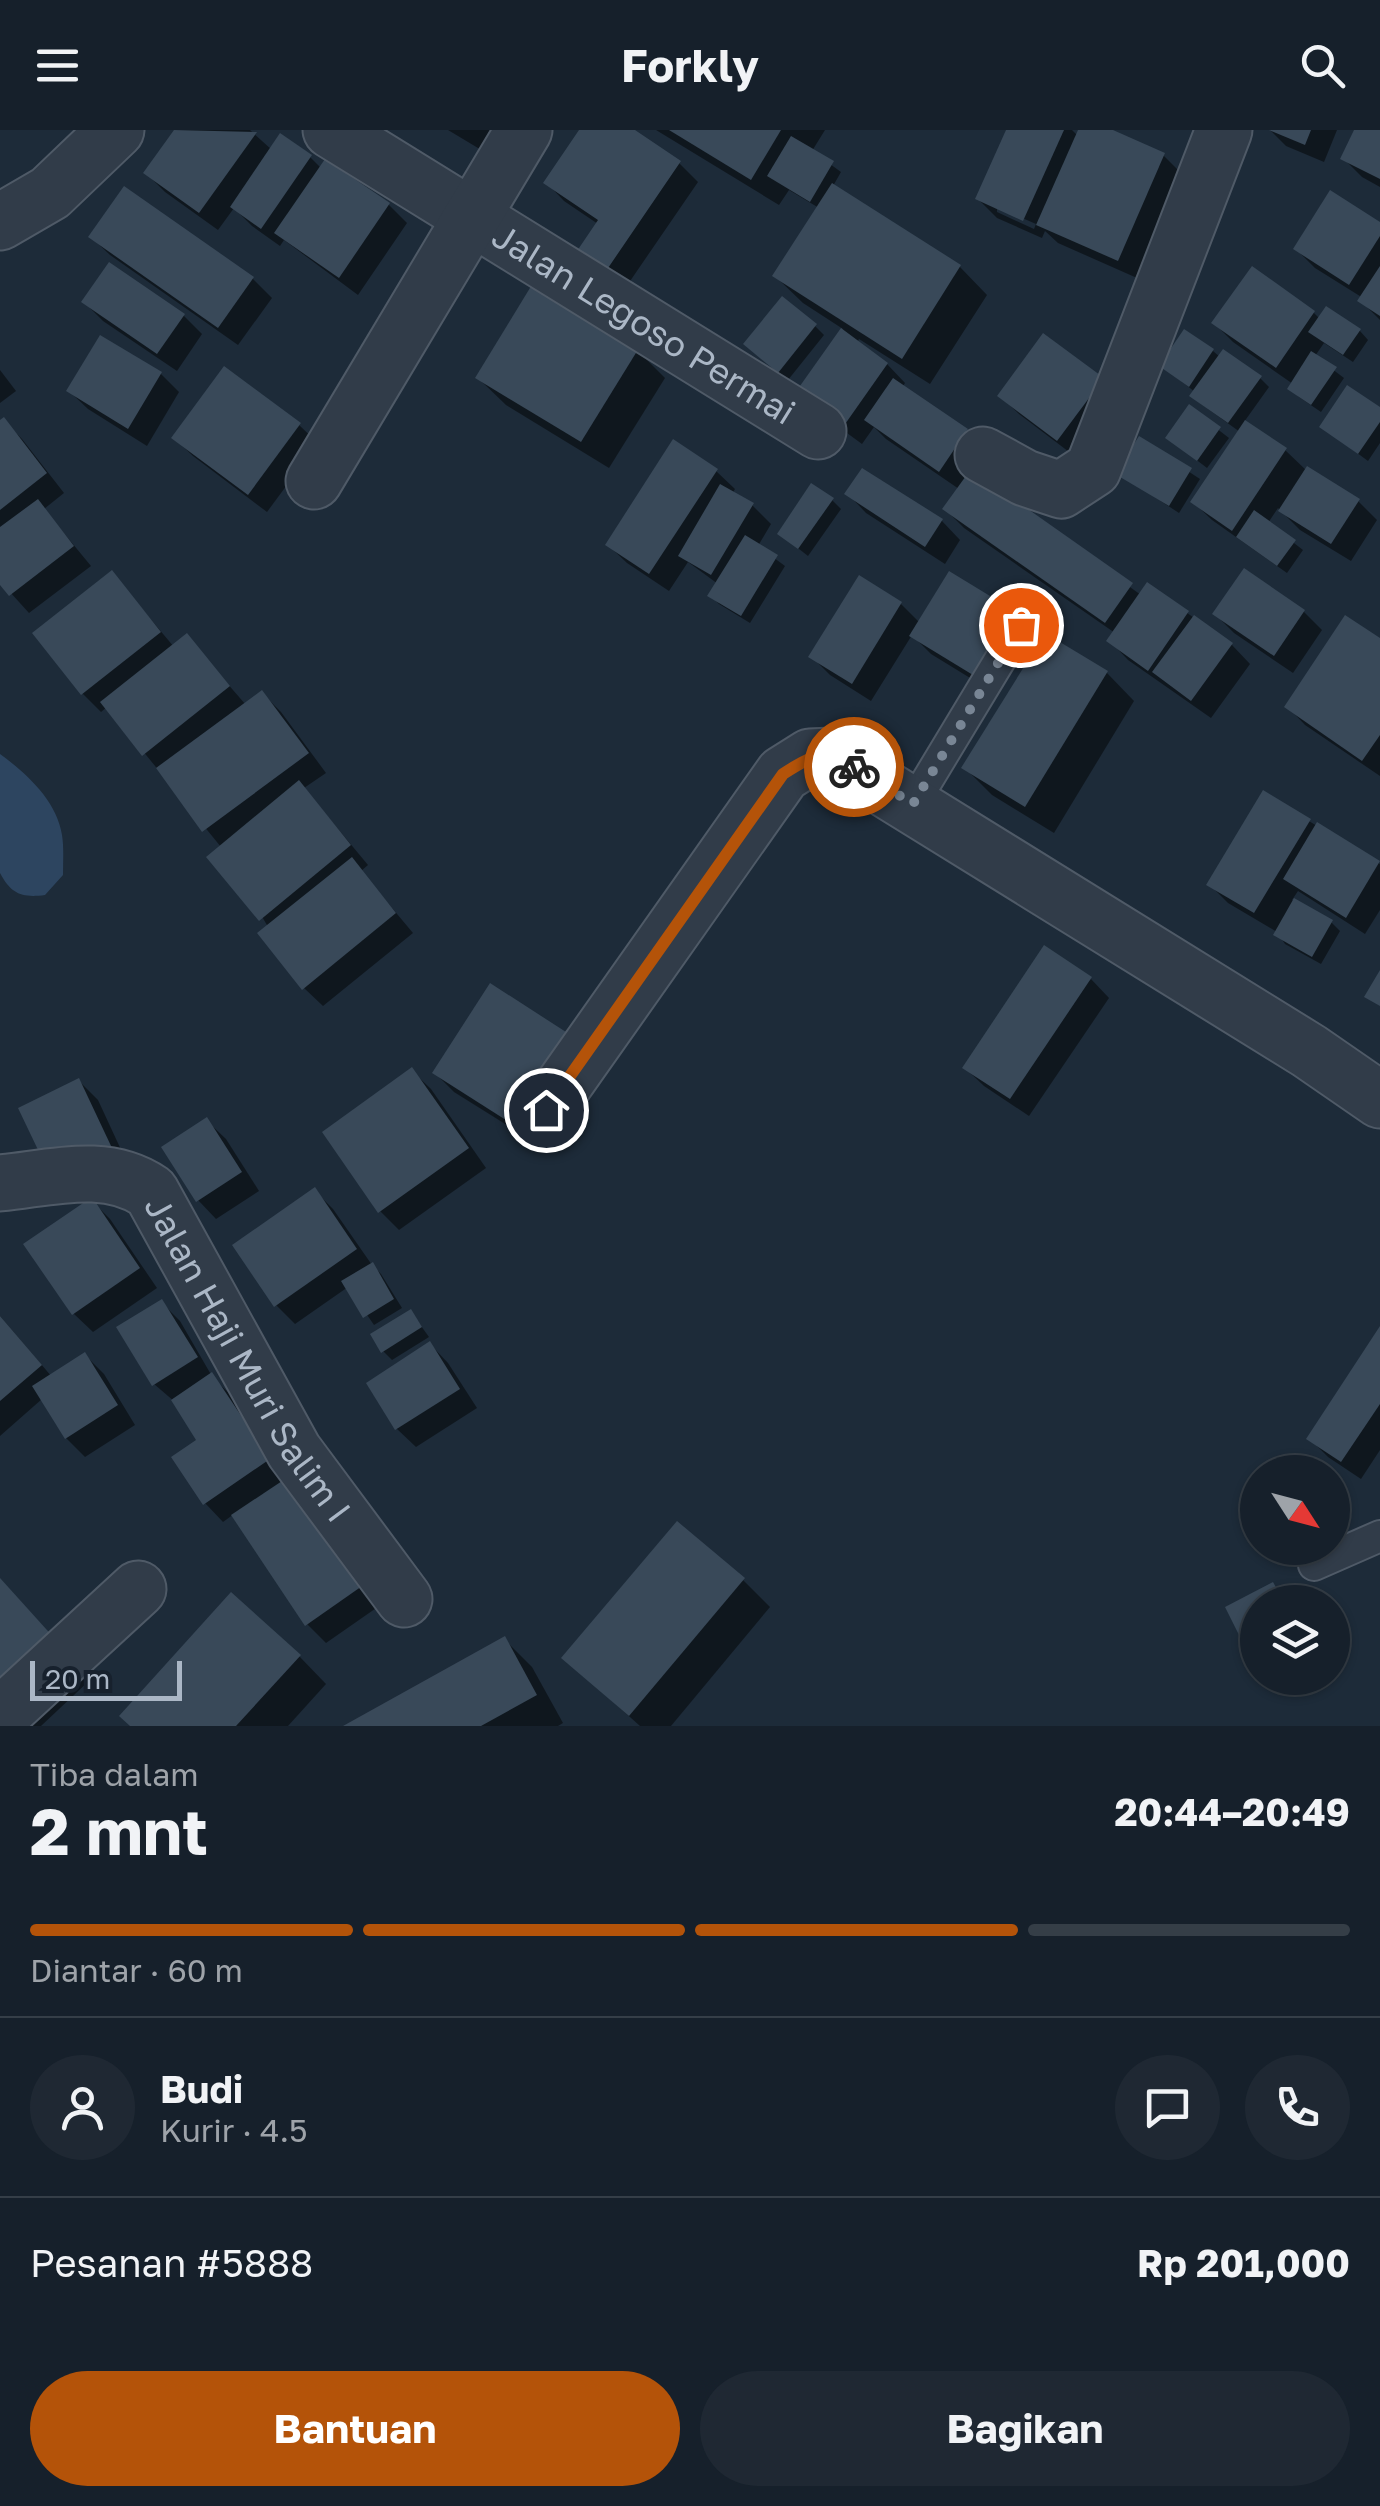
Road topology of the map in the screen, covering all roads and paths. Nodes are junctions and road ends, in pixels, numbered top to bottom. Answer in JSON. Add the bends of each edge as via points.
{"nodes":[{"id":1,"x":116,"y":130,"type":"edge"},
{"id":2,"x":330,"y":130,"type":"edge"},
{"id":3,"x":524,"y":130,"type":"edge"},
{"id":4,"x":1224,"y":130,"type":"edge"},
{"id":5,"x":470,"y":218,"type":"junction"},
{"id":6,"x":0,"y":222,"type":"edge"},
{"id":7,"x":818,"y":431,"type":"dead end"},
{"id":8,"x":983,"y":455,"type":"dead end"},
{"id":9,"x":314,"y":481,"type":"dead end"},
{"id":10,"x":1021,"y":625,"type":"dead end"},
{"id":11,"x":913,"y":804,"type":"junction"},
{"id":12,"x":1380,"y":1100,"type":"edge"},
{"id":13,"x":546,"y":1110,"type":"dead end"},
{"id":14,"x":0,"y":1184,"type":"edge"},
{"id":15,"x":1380,"y":1536,"type":"edge"},
{"id":16,"x":1350,"y":1549,"type":"edge"},
{"id":17,"x":138,"y":1589,"type":"dead end"},
{"id":18,"x":404,"y":1599,"type":"dead end"},
{"id":19,"x":0,"y":1716,"type":"edge"}],
"edges":[{"from":1,"to":6,"type":"street","via":[[50,193]]},
{"from":2,"to":5,"type":"street","name":"Jalan Legoso Permai"},
{"from":3,"to":5,"type":"street","name":"Jalan Legoso Permai"},
{"from":4,"to":8,"type":"street","via":[[1093,469],[1061,490]]},
{"from":5,"to":7,"type":"street","name":"Jalan Legoso Permai"},
{"from":5,"to":9,"type":"street","name":"Jalan Legoso Permai"},
{"from":10,"to":11,"type":"lane"},
{"from":11,"to":12,"type":"street"},
{"from":11,"to":13,"type":"street","via":[[832,756],[810,757],[783,774]]},
{"from":14,"to":18,"type":"street","name":"Jalan Haji Muri Salim I","via":[[96,1172],[133,1180],[151,1192],[294,1451]]},
{"from":15,"to":16,"type":"lane"},
{"from":17,"to":19,"type":"street"}]}
